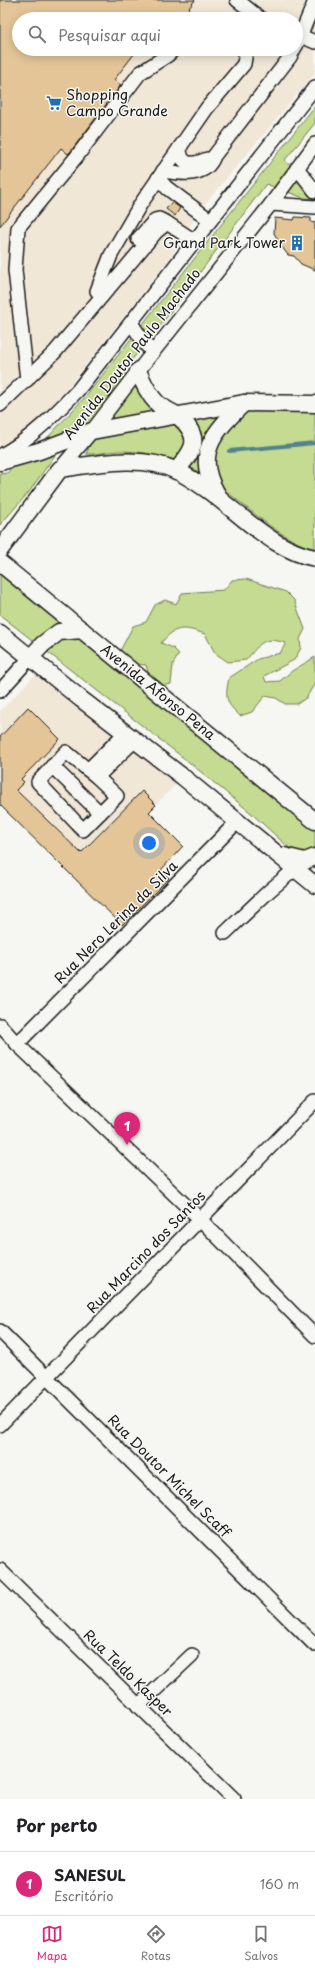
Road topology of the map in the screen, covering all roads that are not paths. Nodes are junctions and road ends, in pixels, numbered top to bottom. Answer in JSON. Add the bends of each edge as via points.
{"nodes":[{"id":1,"x":237,"y":0,"type":"edge"},
{"id":2,"x":315,"y":1,"type":"edge"},
{"id":3,"x":252,"y":12,"type":"edge"},
{"id":4,"x":303,"y":26,"type":"edge"},
{"id":5,"x":315,"y":42,"type":"edge"},
{"id":6,"x":303,"y":44,"type":"edge"},
{"id":7,"x":166,"y":56,"type":"edge"},
{"id":8,"x":246,"y":56,"type":"edge"},
{"id":9,"x":286,"y":56,"type":"edge"},
{"id":10,"x":315,"y":87,"type":"edge"},
{"id":11,"x":315,"y":144,"type":"edge"},
{"id":12,"x":180,"y":146,"type":"junction"},
{"id":13,"x":214,"y":156,"type":"junction"},
{"id":14,"x":297,"y":168,"type":"junction"},
{"id":15,"x":159,"y":178,"type":"junction"},
{"id":16,"x":315,"y":190,"type":"edge"},
{"id":17,"x":271,"y":204,"type":"junction"},
{"id":18,"x":315,"y":207,"type":"edge"},
{"id":19,"x":136,"y":212,"type":"junction"},
{"id":20,"x":207,"y":223,"type":"junction"},
{"id":21,"x":144,"y":238,"type":"junction"},
{"id":22,"x":194,"y":240,"type":"junction"},
{"id":23,"x":100,"y":293,"type":"junction"},
{"id":24,"x":131,"y":323,"type":"junction"},
{"id":25,"x":154,"y":352,"type":"junction"},
{"id":26,"x":138,"y":371,"type":"junction"},
{"id":27,"x":27,"y":380,"type":"junction"},
{"id":28,"x":244,"y":403,"type":"junction"},
{"id":29,"x":315,"y":404,"type":"edge"},
{"id":30,"x":0,"y":405,"type":"edge"},
{"id":31,"x":177,"y":416,"type":"junction"},
{"id":32,"x":92,"y":431,"type":"junction"},
{"id":33,"x":0,"y":456,"type":"edge"},
{"id":34,"x":0,"y":462,"type":"edge"},
{"id":35,"x":60,"y":469,"type":"junction"},
{"id":36,"x":176,"y":470,"type":"junction"},
{"id":37,"x":222,"y":502,"type":"junction"},
{"id":38,"x":0,"y":550,"type":"edge"},
{"id":39,"x":315,"y":558,"type":"edge"},
{"id":40,"x":0,"y":563,"type":"edge"},
{"id":41,"x":82,"y":630,"type":"junction"},
{"id":42,"x":0,"y":633,"type":"edge"},
{"id":43,"x":30,"y":658,"type":"junction"},
{"id":44,"x":0,"y":691,"type":"edge"},
{"id":45,"x":130,"y":737,"type":"junction"},
{"id":46,"x":52,"y":766,"type":"junction"},
{"id":47,"x":93,"y":773,"type":"junction"},
{"id":48,"x":100,"y":813,"type":"junction"},
{"id":49,"x":312,"y":813,"type":"edge"},
{"id":50,"x":238,"y":821,"type":"junction"},
{"id":51,"x":276,"y":854,"type":"junction"},
{"id":52,"x":315,"y":857,"type":"edge"},
{"id":53,"x":295,"y":869,"type":"junction"},
{"id":54,"x":315,"y":885,"type":"edge"},
{"id":55,"x":226,"y":933,"type":"dead end"},
{"id":56,"x":0,"y":1025,"type":"edge"},
{"id":57,"x":17,"y":1044,"type":"junction"},
{"id":58,"x":315,"y":1101,"type":"edge"},
{"id":59,"x":200,"y":1219,"type":"junction"},
{"id":60,"x":0,"y":1331,"type":"edge"},
{"id":61,"x":315,"y":1336,"type":"edge"},
{"id":62,"x":47,"y":1378,"type":"junction"},
{"id":63,"x":0,"y":1425,"type":"edge"},
{"id":64,"x":0,"y":1570,"type":"edge"},
{"id":65,"x":315,"y":1645,"type":"edge"},
{"id":66,"x":192,"y":1654,"type":"dead end"},
{"id":67,"x":138,"y":1706,"type":"junction"},
{"id":68,"x":234,"y":1799,"type":"edge"}],
"edges":[{"from":1,"to":3,"type":"street"},
{"from":2,"to":4,"type":"street"},
{"from":5,"to":6,"type":"street"},
{"from":7,"to":27,"type":"street","via":[[140,73],[18,228],[15,270]]},
{"from":8,"to":12,"type":"street","via":[[244,64]]},
{"from":9,"to":13,"type":"street"},
{"from":10,"to":20,"type":"street","name":"Avenida Doutor Paulo Machado"},
{"from":11,"to":14,"type":"street","name":"Avenida Doutor Paulo Machado"},
{"from":12,"to":13,"type":"street","via":[[180,154],[190,164]]},
{"from":12,"to":15,"type":"street"},
{"from":13,"to":15,"type":"street","via":[[209,166],[201,171]]},
{"from":14,"to":16,"type":"street"},
{"from":14,"to":17,"type":"street","name":"Avenida Doutor Paulo Machado"},
{"from":15,"to":19,"type":"street"},
{"from":15,"to":20,"type":"street"},
{"from":17,"to":18,"type":"street"},
{"from":17,"to":25,"type":"street","name":"Avenida Doutor Paulo Machado"},
{"from":19,"to":21,"type":"street"},
{"from":19,"to":23,"type":"street","via":[[111,255]]},
{"from":20,"to":22,"type":"street","name":"Avenida Doutor Paulo Machado"},
{"from":21,"to":22,"type":"street","via":[[167,223]]},
{"from":21,"to":23,"type":"street"},
{"from":22,"to":24,"type":"street","name":"Avenida Doutor Paulo Machado"},
{"from":23,"to":27,"type":"street","via":[[55,352]]},
{"from":24,"to":25,"type":"street"},
{"from":24,"to":33,"type":"street","name":"Avenida Doutor Paulo Machado","via":[[78,390],[44,426]]},
{"from":25,"to":26,"type":"street","name":"Avenida Doutor Paulo Machado"},
{"from":26,"to":31,"type":"main road","via":[[156,403]]},
{"from":26,"to":32,"type":"street","name":"Avenida Doutor Paulo Machado"},
{"from":27,"to":30,"type":"street"},
{"from":28,"to":29,"type":"main road"},
{"from":28,"to":31,"type":"main road"},
{"from":28,"to":37,"type":"main road","via":[[219,427],[208,455],[206,468]]},
{"from":31,"to":32,"type":"main road"},
{"from":31,"to":36,"type":"main road","via":[[190,430],[193,443],[190,455]]},
{"from":32,"to":34,"type":"main road","via":[[39,451]]},
{"from":32,"to":35,"type":"street","name":"Avenida Doutor Paulo Machado"},
{"from":35,"to":36,"type":"main road","via":[[90,464],[144,462]]},
{"from":35,"to":38,"type":"main road"},
{"from":36,"to":37,"type":"main road"},
{"from":37,"to":39,"type":"main road","via":[[265,536],[296,553]]},
{"from":40,"to":41,"type":"main road","name":"Avenida Afonso Pena"},
{"from":41,"to":43,"type":"main road","via":[[59,632]]},
{"from":41,"to":49,"type":"main road","name":"Avenida Afonso Pena"},
{"from":42,"to":43,"type":"main road"},
{"from":43,"to":44,"type":"street"},
{"from":43,"to":45,"type":"main road"},
{"from":45,"to":47,"type":"street"},
{"from":45,"to":50,"type":"main road"},
{"from":46,"to":47,"type":"street","via":[[66,752]]},
{"from":46,"to":48,"type":"street"},
{"from":46,"to":48,"type":"street","via":[[38,782],[83,830]]},
{"from":47,"to":48,"type":"street","via":[[117,796]]},
{"from":50,"to":51,"type":"main road"},
{"from":50,"to":57,"type":"street","name":"Rua Nero Lerina da Silva"},
{"from":51,"to":52,"type":"main road","via":[[297,861]]},
{"from":51,"to":53,"type":"main road"},
{"from":53,"to":54,"type":"main road"},
{"from":53,"to":55,"type":"street"},
{"from":56,"to":57,"type":"street"},
{"from":57,"to":59,"type":"street"},
{"from":58,"to":59,"type":"street","name":"Rua Marcino dos Santos"},
{"from":59,"to":61,"type":"street"},
{"from":59,"to":62,"type":"street","name":"Rua Marcino dos Santos"},
{"from":60,"to":62,"type":"street","name":"Rua Doutor Michel Scaff"},
{"from":62,"to":63,"type":"street","name":"Rua Marcino dos Santos"},
{"from":62,"to":65,"type":"street","name":"Rua Doutor Michel Scaff"},
{"from":64,"to":67,"type":"street","name":"Rua Teldo Kasper"},
{"from":66,"to":67,"type":"street"},
{"from":67,"to":68,"type":"street","name":"Rua Teldo Kasper"}]}
